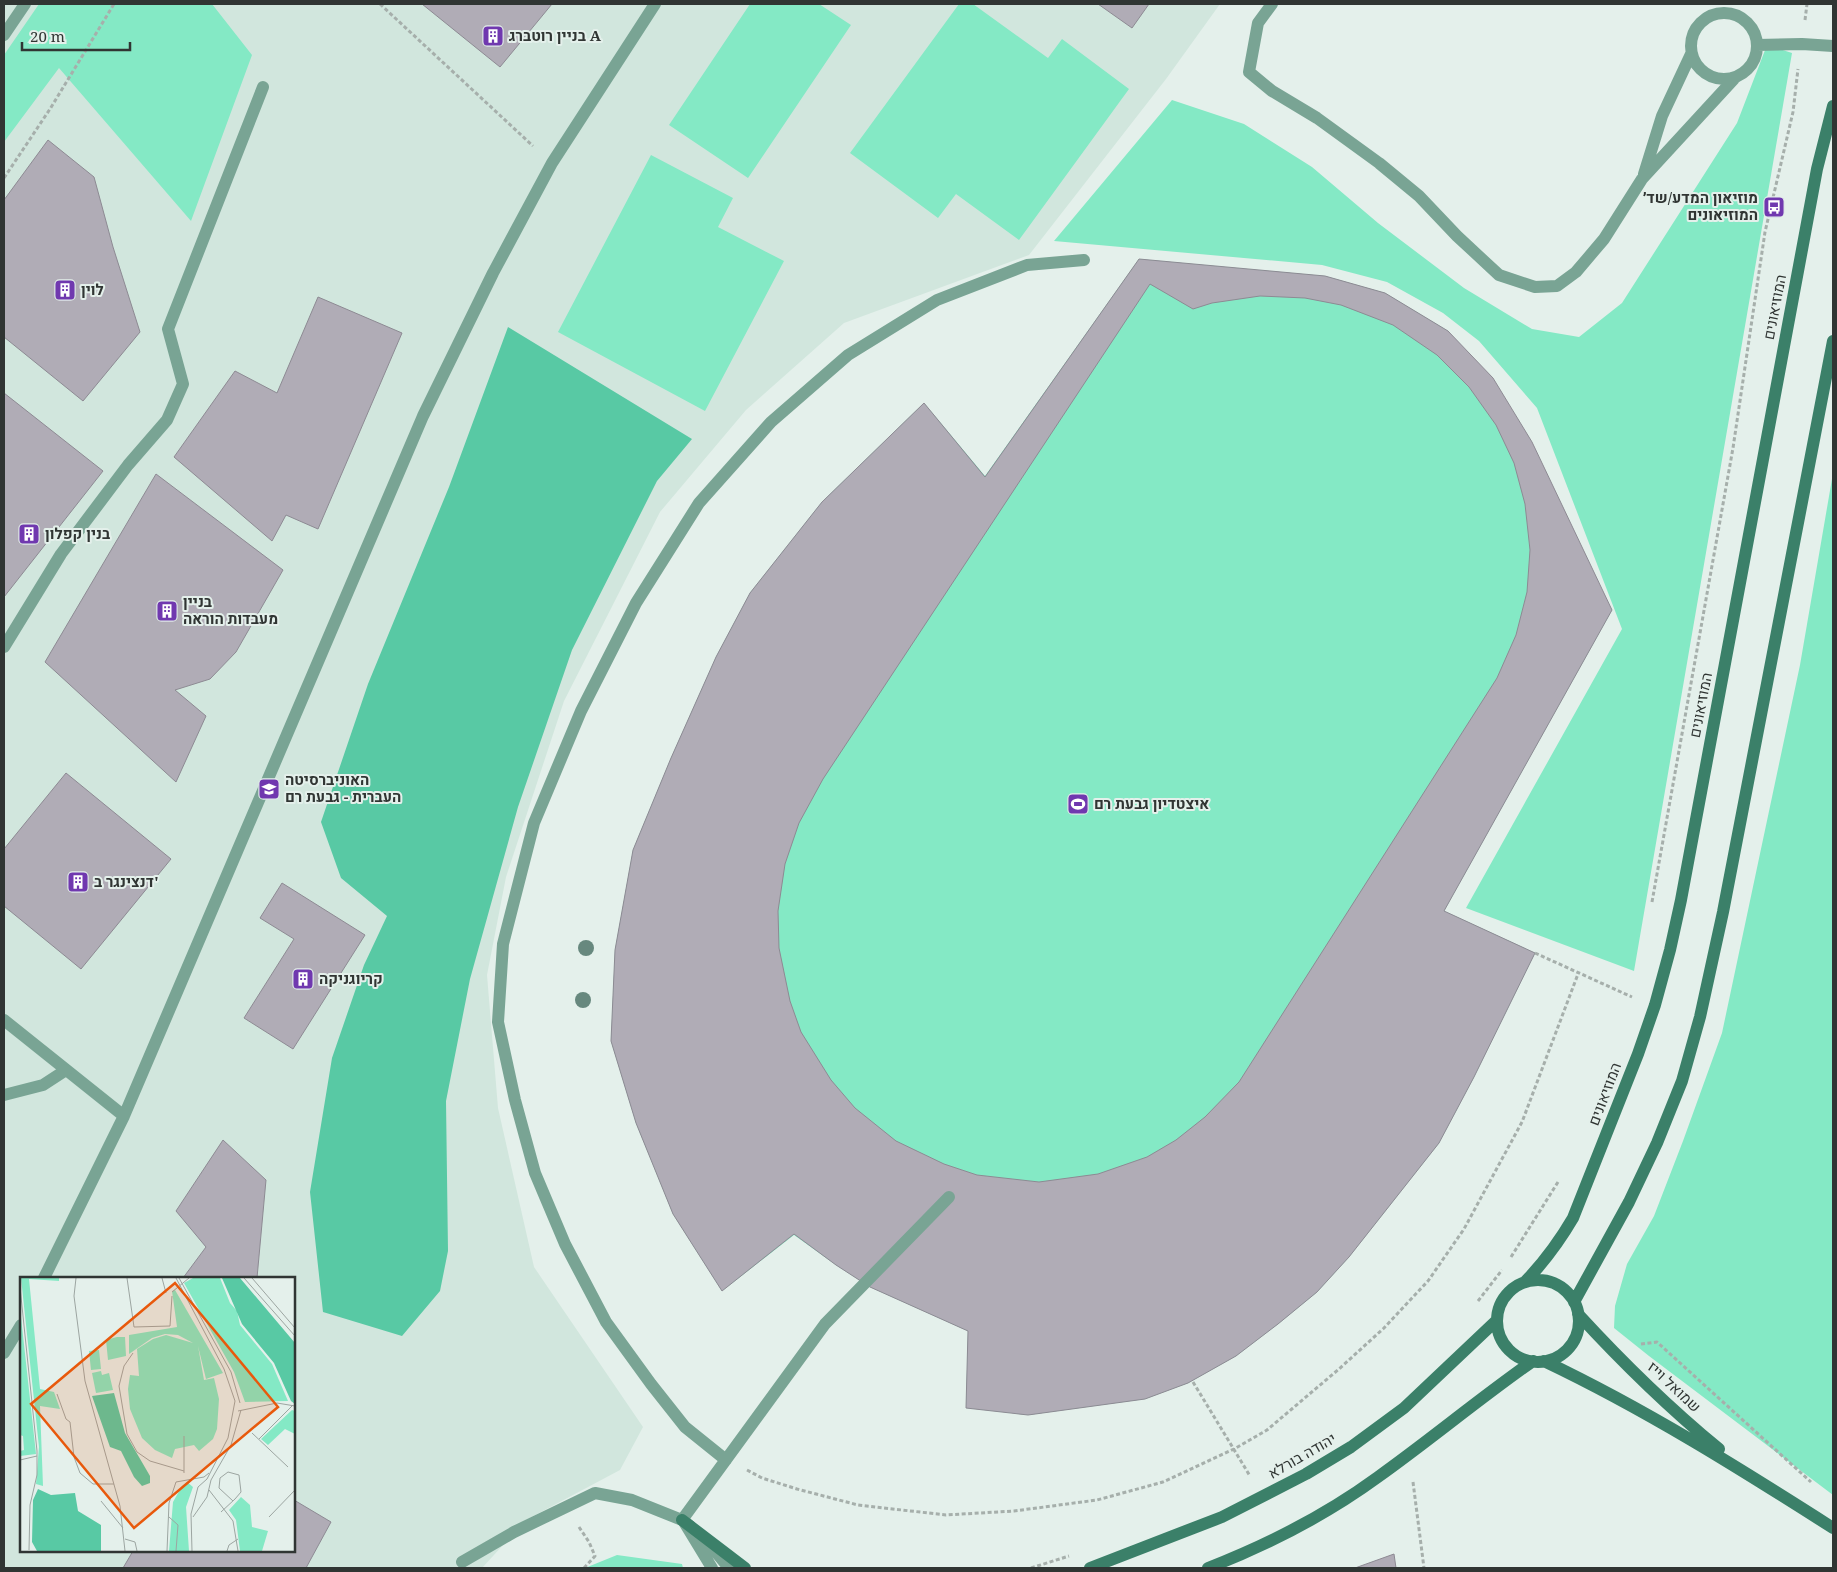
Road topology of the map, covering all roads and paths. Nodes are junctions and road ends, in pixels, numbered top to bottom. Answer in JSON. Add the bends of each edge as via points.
{"nodes":[{"id":1,"x":24,"y":4,"type":"edge"},
{"id":2,"x":114,"y":4,"type":"edge"},
{"id":3,"x":380,"y":4,"type":"edge"},
{"id":4,"x":655,"y":4,"type":"edge"},
{"id":5,"x":1272,"y":4,"type":"edge"},
{"id":6,"x":1716,"y":4,"type":"edge"},
{"id":7,"x":1807,"y":4,"type":"edge"},
{"id":8,"x":1708,"y":17,"type":"junction"},
{"id":9,"x":4,"y":35,"type":"edge"},
{"id":10,"x":1802,"y":44,"type":"junction"},
{"id":11,"x":1757,"y":45,"type":"junction"},
{"id":12,"x":1833,"y":46,"type":"edge"},
{"id":13,"x":1691,"y":54,"type":"junction"},
{"id":14,"x":1734,"y":78,"type":"junction"},
{"id":15,"x":263,"y":87,"type":"dead end"},
{"id":16,"x":1833,"y":106,"type":"edge"},
{"id":17,"x":552,"y":163,"type":"junction"},
{"id":18,"x":4,"y":178,"type":"edge"},
{"id":19,"x":1642,"y":178,"type":"junction"},
{"id":20,"x":1084,"y":260,"type":"dead end"},
{"id":21,"x":1833,"y":341,"type":"edge"},
{"id":22,"x":4,"y":648,"type":"edge"},
{"id":23,"x":1651,"y":909,"type":"dead end"},
{"id":24,"x":1535,"y":953,"type":"dead end"},
{"id":25,"x":1578,"y":974,"type":"junction"},
{"id":26,"x":1635,"y":992,"type":"dead end"},
{"id":27,"x":4,"y":1020,"type":"edge"},
{"id":28,"x":66,"y":1070,"type":"junction"},
{"id":29,"x":4,"y":1096,"type":"edge"},
{"id":30,"x":124,"y":1116,"type":"junction"},
{"id":31,"x":1560,"y":1178,"type":"dead end"},
{"id":32,"x":950,"y":1197,"type":"dead end"},
{"id":33,"x":1509,"y":1260,"type":"dead end"},
{"id":34,"x":1504,"y":1268,"type":"dead end"},
{"id":35,"x":44,"y":1277,"type":"edge"},
{"id":36,"x":1525,"y":1282,"type":"junction"},
{"id":37,"x":1474,"y":1306,"type":"dead end"},
{"id":38,"x":1576,"y":1308,"type":"junction"},
{"id":39,"x":1497,"y":1320,"type":"junction"},
{"id":40,"x":20,"y":1327,"type":"edge"},
{"id":41,"x":1610,"y":1348,"type":"junction"},
{"id":42,"x":4,"y":1354,"type":"edge"},
{"id":43,"x":1538,"y":1361,"type":"junction"},
{"id":44,"x":1193,"y":1382,"type":"dead end"},
{"id":45,"x":1234,"y":1449,"type":"junction"},
{"id":46,"x":1409,"y":1453,"type":"junction"},
{"id":47,"x":726,"y":1460,"type":"junction"},
{"id":48,"x":1258,"y":1472,"type":"dead end"},
{"id":49,"x":1250,"y":1476,"type":"junction"},
{"id":50,"x":1754,"y":1477,"type":"junction"},
{"id":51,"x":1242,"y":1481,"type":"dead end"},
{"id":52,"x":1811,"y":1482,"type":"dead end"},
{"id":53,"x":1263,"y":1497,"type":"junction"},
{"id":54,"x":565,"y":1507,"type":"junction"},
{"id":55,"x":682,"y":1520,"type":"junction"},
{"id":56,"x":1833,"y":1528,"type":"edge"},
{"id":57,"x":1076,"y":1554,"type":"dead end"},
{"id":58,"x":458,"y":1565,"type":"edge"},
{"id":59,"x":584,"y":1568,"type":"edge"},
{"id":60,"x":712,"y":1568,"type":"edge"},
{"id":61,"x":729,"y":1568,"type":"edge"},
{"id":62,"x":745,"y":1568,"type":"edge"},
{"id":63,"x":1031,"y":1568,"type":"edge"},
{"id":64,"x":1090,"y":1568,"type":"edge"},
{"id":65,"x":1208,"y":1568,"type":"edge"},
{"id":66,"x":1424,"y":1568,"type":"edge"}],
"edges":[{"from":1,"to":9,"type":"street"},
{"from":2,"to":18,"type":"path"},
{"from":3,"to":17,"type":"path"},
{"from":4,"to":17,"type":"street"},
{"from":5,"to":19,"type":"street","via":[[1258,23],[1249,72],[1379,163],[1419,196],[1499,275],[1535,287],[1557,286],[1576,272],[1604,238]]},
{"from":6,"to":8,"type":"street"},
{"from":7,"to":10,"type":"path"},
{"from":8,"to":11,"type":"street","via":[[1730,13],[1741,17],[1755,34]]},
{"from":8,"to":13,"type":"street","via":[[1693,32]]},
{"from":10,"to":11,"type":"street"},
{"from":10,"to":12,"type":"street"},
{"from":10,"to":23,"type":"path","via":[[1793,112],[1765,232],[1733,448]]},
{"from":11,"to":14,"type":"street","via":[[1751,66]]},
{"from":13,"to":14,"type":"street","via":[[1695,64],[1712,78]]},
{"from":13,"to":19,"type":"street","via":[[1662,116]]},
{"from":14,"to":19,"type":"street"},
{"from":15,"to":22,"type":"street","via":[[168,329],[183,384],[167,420],[128,465],[61,554]]},
{"from":16,"to":36,"type":"street","name":"המוזיאונים","via":[[1817,169],[1670,950],[1638,1054],[1573,1218],[1545,1261]]},
{"from":17,"to":30,"type":"street","via":[[493,273],[419,424]]},
{"from":20,"to":47,"type":"street","via":[[1027,264],[937,300],[848,355],[770,422],[699,503],[636,603],[581,711],[534,823],[503,944],[498,1022],[535,1173],[565,1244],[606,1322],[686,1427]]},
{"from":21,"to":38,"type":"street","via":[[1700,1017],[1682,1081],[1657,1143]]},
{"from":24,"to":25,"type":"path"},
{"from":25,"to":26,"type":"path","via":[[1633,998]]},
{"from":25,"to":45,"type":"path","via":[[1522,1122],[1464,1229],[1428,1280],[1384,1328],[1339,1369],[1267,1430]]},
{"from":27,"to":28,"type":"street"},
{"from":28,"to":29,"type":"street","via":[[43,1085]]},
{"from":28,"to":30,"type":"street"},
{"from":30,"to":35,"type":"street"},
{"from":31,"to":33,"type":"path"},
{"from":32,"to":47,"type":"street","via":[[825,1324]]},
{"from":34,"to":37,"type":"path"},
{"from":36,"to":38,"type":"street","via":[[1548,1281],[1558,1285],[1567,1292]]},
{"from":36,"to":39,"type":"street","via":[[1505,1297]]},
{"from":38,"to":41,"type":"street","name":"שמואל וייז"},
{"from":38,"to":43,"type":"street","via":[[1578,1328],[1574,1340],[1556,1358]]},
{"from":39,"to":43,"type":"street","via":[[1499,1332],[1508,1348],[1522,1358]]},
{"from":39,"to":53,"type":"street","name":"יהודה בורלא","via":[[1404,1408],[1351,1447]]},
{"from":40,"to":42,"type":"street"},
{"from":41,"to":50,"type":"street","name":"שמואל וייז","via":[[1681,1418]]},
{"from":41,"to":52,"type":"path","via":[[1657,1342]]},
{"from":43,"to":46,"type":"street","via":[[1486,1394]]},
{"from":43,"to":50,"type":"street","name":"שמואל וייז","via":[[1601,1389]]},
{"from":44,"to":45,"type":"path"},
{"from":45,"to":47,"type":"path","via":[[1163,1482],[1098,1500],[1014,1511],[946,1515],[858,1505],[762,1478]]},
{"from":45,"to":49,"type":"path"},
{"from":46,"to":65,"type":"street","via":[[1328,1510],[1240,1556]]},
{"from":46,"to":66,"type":"path"},
{"from":47,"to":55,"type":"street"},
{"from":48,"to":49,"type":"path"},
{"from":49,"to":51,"type":"path"},
{"from":49,"to":53,"type":"path"},
{"from":50,"to":56,"type":"street","name":"שמואל וייז"},
{"from":53,"to":64,"type":"street","name":"יהודה בורלא","via":[[1222,1517]]},
{"from":54,"to":55,"type":"street","via":[[595,1493],[632,1500]]},
{"from":54,"to":58,"type":"street"},
{"from":54,"to":59,"type":"path","via":[[590,1542],[595,1556]]},
{"from":55,"to":60,"type":"street"},
{"from":55,"to":61,"type":"street","via":[[707,1541]]},
{"from":55,"to":62,"type":"street"},
{"from":57,"to":63,"type":"path"}]}
